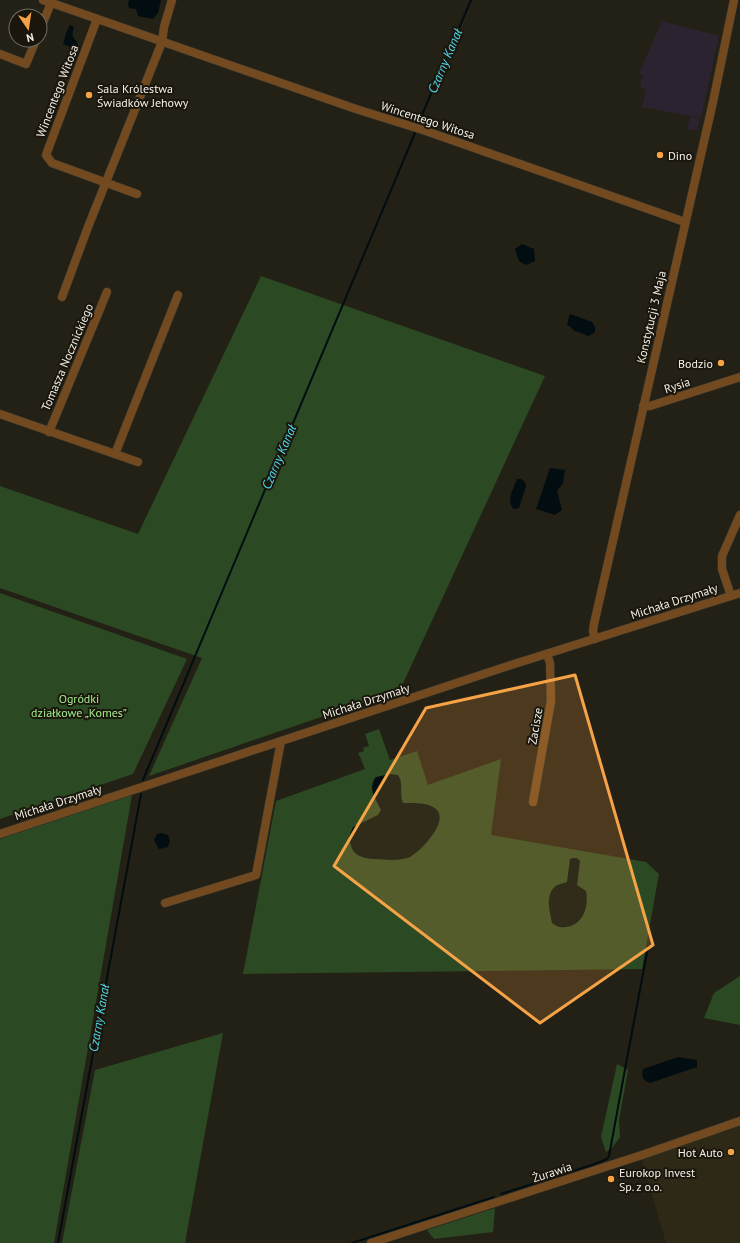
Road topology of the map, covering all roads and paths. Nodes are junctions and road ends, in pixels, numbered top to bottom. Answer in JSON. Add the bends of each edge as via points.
{"nodes":[{"id":1,"x":43,"y":0,"type":"edge"},
{"id":2,"x":172,"y":0,"type":"edge"},
{"id":3,"x":734,"y":0,"type":"edge"},
{"id":4,"x":52,"y":3,"type":"junction"},
{"id":5,"x":48,"y":12,"type":"edge"},
{"id":6,"x":731,"y":16,"type":"junction"},
{"id":7,"x":740,"y":17,"type":"edge"},
{"id":8,"x":97,"y":19,"type":"junction"},
{"id":9,"x":162,"y":42,"type":"junction"},
{"id":10,"x":33,"y":48,"type":"edge"},
{"id":11,"x":0,"y":54,"type":"edge"},
{"id":12,"x":105,"y":183,"type":"junction"},
{"id":13,"x":137,"y":194,"type":"dead end"},
{"id":14,"x":685,"y":222,"type":"junction"},
{"id":15,"x":107,"y":292,"type":"dead end"},
{"id":16,"x":178,"y":295,"type":"dead end"},
{"id":17,"x":62,"y":297,"type":"dead end"},
{"id":18,"x":740,"y":377,"type":"edge"},
{"id":19,"x":643,"y":406,"type":"junction"},
{"id":20,"x":0,"y":414,"type":"edge"},
{"id":21,"x":49,"y":432,"type":"junction"},
{"id":22,"x":115,"y":454,"type":"junction"},
{"id":23,"x":138,"y":462,"type":"dead end"},
{"id":24,"x":740,"y":515,"type":"edge"},
{"id":25,"x":740,"y":593,"type":"edge"},
{"id":26,"x":731,"y":596,"type":"junction"},
{"id":27,"x":595,"y":638,"type":"junction"},
{"id":28,"x":547,"y":654,"type":"junction"},
{"id":29,"x":281,"y":741,"type":"junction"},
{"id":30,"x":533,"y":802,"type":"dead end"},
{"id":31,"x":0,"y":834,"type":"edge"},
{"id":32,"x":165,"y":903,"type":"dead end"},
{"id":33,"x":740,"y":1121,"type":"edge"},
{"id":34,"x":371,"y":1243,"type":"edge"}],
"edges":[{"from":1,"to":4,"type":"street","name":"Wincentego Witosa"},
{"from":2,"to":9,"type":"street"},
{"from":3,"to":6,"type":"street","name":"Konstytucji 3 Maja"},
{"from":4,"to":5,"type":"street"},
{"from":4,"to":8,"type":"street","name":"Wincentego Witosa"},
{"from":6,"to":7,"type":"street"},
{"from":6,"to":14,"type":"street","name":"Konstytucji 3 Maja"},
{"from":8,"to":9,"type":"street","name":"Wincentego Witosa"},
{"from":8,"to":12,"type":"street","name":"Wincentego Witosa","via":[[46,155],[52,163]]},
{"from":9,"to":12,"type":"street"},
{"from":9,"to":14,"type":"street","name":"Wincentego Witosa"},
{"from":10,"to":11,"type":"street","via":[[26,64]]},
{"from":12,"to":13,"type":"street","name":"Wincentego Witosa"},
{"from":12,"to":17,"type":"street"},
{"from":14,"to":19,"type":"street","name":"Konstytucji 3 Maja"},
{"from":15,"to":21,"type":"street","name":"Tomasza Nocznickiego"},
{"from":16,"to":22,"type":"street"},
{"from":18,"to":19,"type":"street","name":"Rysia","via":[[650,406]]},
{"from":19,"to":27,"type":"street","name":"Konstytucji 3 Maja","via":[[594,624]]},
{"from":20,"to":21,"type":"street"},
{"from":21,"to":22,"type":"street"},
{"from":22,"to":23,"type":"street"},
{"from":24,"to":26,"type":"street","via":[[722,556],[722,569]]},
{"from":25,"to":26,"type":"street","name":"Michała Drzymały"},
{"from":26,"to":27,"type":"street","name":"Michała Drzymały"},
{"from":27,"to":28,"type":"street","name":"Michała Drzymały"},
{"from":28,"to":29,"type":"street","name":"Michała Drzymały"},
{"from":28,"to":30,"type":"street","name":"Zacisze","via":[[550,663],[551,701]]},
{"from":29,"to":31,"type":"street","name":"Michała Drzymały"},
{"from":29,"to":32,"type":"street","via":[[256,875]]},
{"from":33,"to":34,"type":"street","name":"Żurawia"}]}
